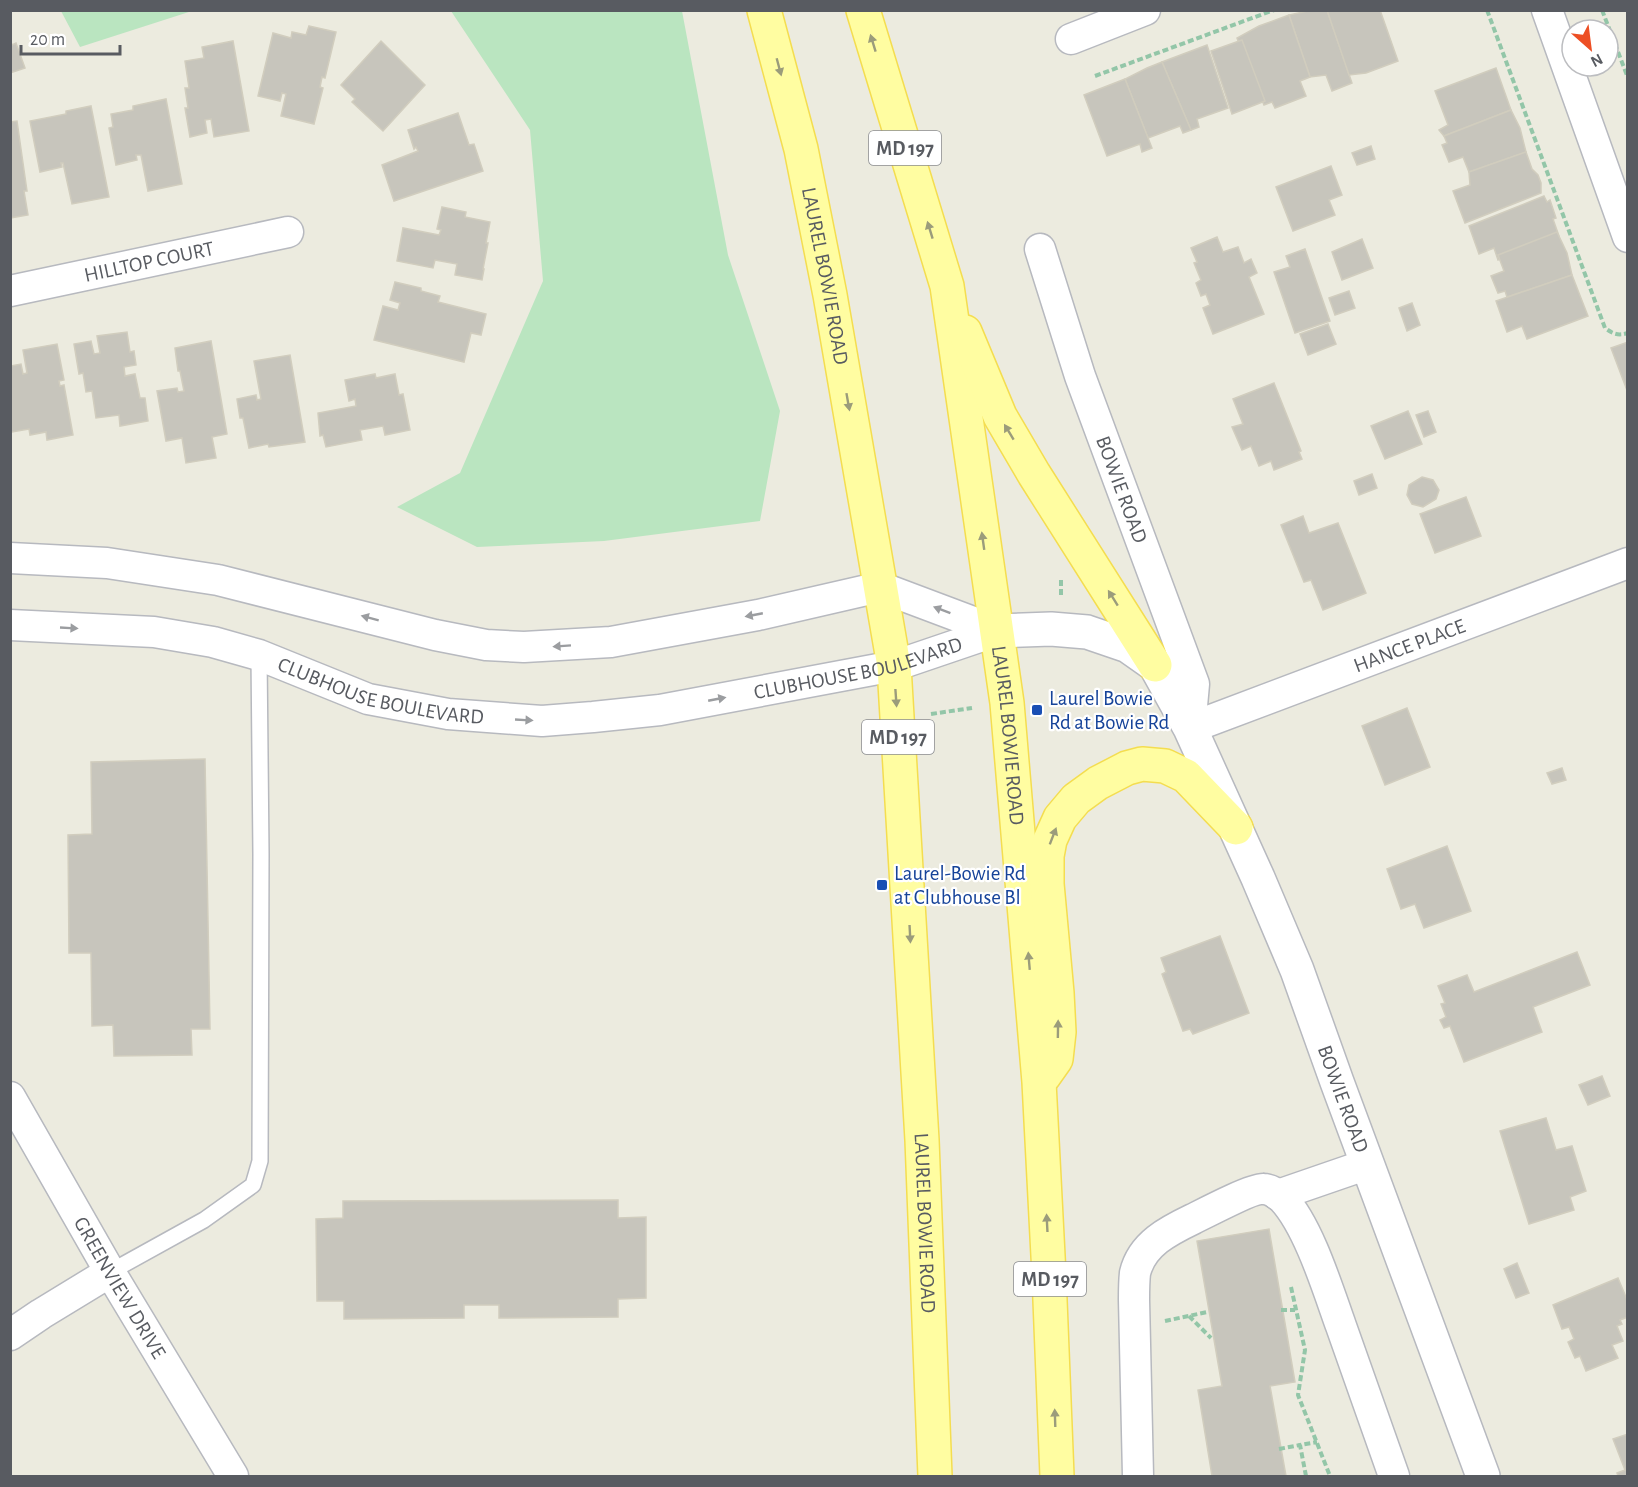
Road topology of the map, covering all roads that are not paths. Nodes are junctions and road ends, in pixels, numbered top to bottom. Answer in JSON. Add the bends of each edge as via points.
{"nodes":[{"id":1,"x":764,"y":10,"type":"edge"},
{"id":2,"x":863,"y":10,"type":"edge"},
{"id":3,"x":1145,"y":10,"type":"edge"},
{"id":4,"x":1547,"y":10,"type":"edge"},
{"id":5,"x":1071,"y":39,"type":"dead end"},
{"id":6,"x":288,"y":232,"type":"dead end"},
{"id":7,"x":1628,"y":237,"type":"edge"},
{"id":8,"x":1040,"y":249,"type":"dead end"},
{"id":9,"x":946,"y":286,"type":"junction"},
{"id":10,"x":10,"y":291,"type":"edge"},
{"id":11,"x":10,"y":558,"type":"edge"},
{"id":12,"x":1628,"y":563,"type":"edge"},
{"id":13,"x":880,"y":587,"type":"junction"},
{"id":14,"x":10,"y":625,"type":"edge"},
{"id":15,"x":996,"y":631,"type":"junction"},
{"id":16,"x":259,"y":655,"type":"junction"},
{"id":17,"x":1155,"y":665,"type":"junction"},
{"id":18,"x":894,"y":666,"type":"junction"},
{"id":19,"x":1190,"y":728,"type":"junction"},
{"id":20,"x":1236,"y":828,"type":"junction"},
{"id":21,"x":1039,"y":1082,"type":"junction"},
{"id":22,"x":10,"y":1097,"type":"edge"},
{"id":23,"x":1368,"y":1164,"type":"junction"},
{"id":24,"x":1278,"y":1195,"type":"junction"},
{"id":25,"x":110,"y":1272,"type":"junction"},
{"id":26,"x":10,"y":1335,"type":"edge"},
{"id":27,"x":233,"y":1476,"type":"edge"},
{"id":28,"x":935,"y":1476,"type":"edge"},
{"id":29,"x":1057,"y":1476,"type":"edge"},
{"id":30,"x":1138,"y":1476,"type":"edge"},
{"id":31,"x":1394,"y":1476,"type":"edge"},
{"id":32,"x":1484,"y":1476,"type":"edge"}],
"edges":[{"from":1,"to":13,"type":"main road","name":"LAUREL BOWIE ROAD","number":"MD 197","one_way":true,"via":[[801,149]]},
{"from":9,"to":2,"type":"main road","name":"LAUREL BOWIE ROAD","number":"MD 197","one_way":true},
{"from":3,"to":5,"type":"street"},
{"from":4,"to":7,"type":"street"},
{"from":6,"to":10,"type":"street","name":"HILLTOP COURT"},
{"from":8,"to":19,"type":"street","name":"BOWIE ROAD","via":[[1080,376],[1194,684]]},
{"from":15,"to":9,"type":"main road","name":"LAUREL BOWIE ROAD","number":"MD 197","one_way":true},
{"from":17,"to":9,"type":"main road","one_way":true,"via":[[1000,416]]},
{"from":13,"to":11,"type":"street","one_way":true,"via":[[611,642],[524,647],[486,645],[435,635],[218,580],[107,563]]},
{"from":12,"to":19,"type":"street","name":"HANCE PLACE"},
{"from":15,"to":13,"type":"street","name":"CLUBHOUSE BOULEVARD","one_way":true},
{"from":13,"to":18,"type":"main road","name":"LAUREL BOWIE ROAD","number":"MD 197"},
{"from":14,"to":16,"type":"street","name":"CLUBHOUSE BOULEVARD","one_way":true,"via":[[154,633],[213,642]]},
{"from":15,"to":17,"type":"street","name":"BOWIE ROAD","via":[[1087,632],[1128,646]]},
{"from":15,"to":18,"type":"street","name":"CLUBHOUSE BOULEVARD"},
{"from":21,"to":15,"type":"main road","name":"LAUREL BOWIE ROAD","number":"MD 197","one_way":true,"via":[[1007,703]]},
{"from":16,"to":18,"type":"street","name":"CLUBHOUSE BOULEVARD","one_way":true,"via":[[368,699],[448,714],[542,721],[660,710]]},
{"from":16,"to":25,"type":"lane","via":[[261,1161],[253,1185],[204,1220]]},
{"from":17,"to":19,"type":"street","name":"BOWIE ROAD"},
{"from":18,"to":28,"type":"main road","name":"LAUREL BOWIE ROAD","number":"MD 197","one_way":true,"via":[[922,1140]]},
{"from":19,"to":20,"type":"street","name":"BOWIE ROAD"},
{"from":21,"to":20,"type":"main road","one_way":true,"via":[[1056,1059],[1059,1032],[1047,866],[1050,840],[1060,818],[1076,799],[1098,783],[1142,764],[1165,766],[1186,776]]},
{"from":20,"to":23,"type":"street","name":"BOWIE ROAD","via":[[1297,970]]},
{"from":29,"to":21,"type":"main road","name":"LAUREL BOWIE ROAD","number":"MD 197","one_way":true},
{"from":22,"to":25,"type":"street","name":"GREENVIEW DRIVE"},
{"from":23,"to":24,"type":"street"},
{"from":23,"to":32,"type":"street","name":"BOWIE ROAD"},
{"from":24,"to":30,"type":"street","via":[[1261,1188],[1166,1232],[1145,1252],[1137,1267],[1134,1300]]},
{"from":24,"to":31,"type":"street","via":[[1299,1223],[1312,1250]]},
{"from":25,"to":26,"type":"street"},
{"from":25,"to":27,"type":"street","name":"GREENVIEW DRIVE"}]}
